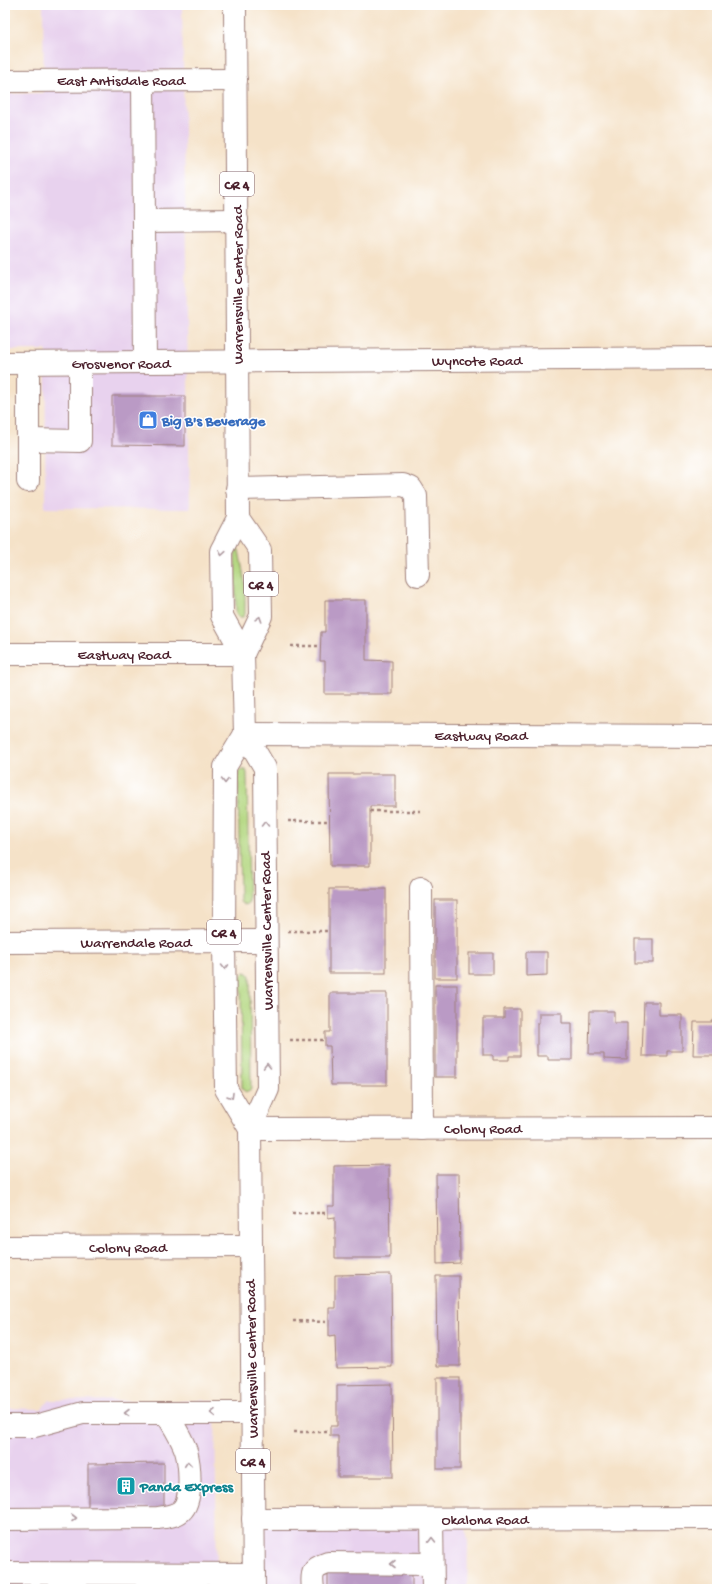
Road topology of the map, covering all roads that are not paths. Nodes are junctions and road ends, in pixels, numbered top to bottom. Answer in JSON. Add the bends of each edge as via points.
{"nodes":[{"id":1,"x":235,"y":5,"type":"edge"},
{"id":2,"x":236,"y":80,"type":"junction"},
{"id":3,"x":5,"y":81,"type":"edge"},
{"id":4,"x":143,"y":81,"type":"junction"},
{"id":5,"x":237,"y":220,"type":"junction"},
{"id":6,"x":144,"y":221,"type":"junction"},
{"id":7,"x":717,"y":358,"type":"edge"},
{"id":8,"x":145,"y":362,"type":"junction"},
{"id":9,"x":238,"y":362,"type":"junction"},
{"id":10,"x":5,"y":363,"type":"edge"},
{"id":11,"x":28,"y":363,"type":"junction"},
{"id":12,"x":80,"y":363,"type":"junction"},
{"id":13,"x":29,"y":440,"type":"junction"},
{"id":14,"x":28,"y":481,"type":"dead end"},
{"id":15,"x":238,"y":489,"type":"junction"},
{"id":16,"x":238,"y":518,"type":"junction"},
{"id":17,"x":418,"y":574,"type":"dead end"},
{"id":18,"x":5,"y":654,"type":"edge"},
{"id":19,"x":243,"y":654,"type":"junction"},
{"id":20,"x":245,"y":734,"type":"junction"},
{"id":21,"x":717,"y":736,"type":"edge"},
{"id":22,"x":420,"y":888,"type":"dead end"},
{"id":23,"x":224,"y":941,"type":"junction"},
{"id":24,"x":266,"y":941,"type":"junction"},
{"id":25,"x":5,"y":942,"type":"edge"},
{"id":26,"x":717,"y":1128,"type":"edge"},
{"id":27,"x":250,"y":1129,"type":"junction"},
{"id":28,"x":422,"y":1129,"type":"junction"},
{"id":29,"x":250,"y":1246,"type":"junction"},
{"id":30,"x":5,"y":1247,"type":"edge"},
{"id":31,"x":166,"y":1413,"type":"junction"},
{"id":32,"x":252,"y":1413,"type":"junction"},
{"id":33,"x":5,"y":1426,"type":"edge"},
{"id":34,"x":717,"y":1518,"type":"edge"},
{"id":35,"x":5,"y":1519,"type":"edge"},
{"id":36,"x":253,"y":1519,"type":"junction"},
{"id":37,"x":432,"y":1519,"type":"junction"},
{"id":38,"x":432,"y":1564,"type":"junction"},
{"id":39,"x":20,"y":1579,"type":"edge"},
{"id":40,"x":254,"y":1581,"type":"edge"},
{"id":41,"x":313,"y":1589,"type":"edge"},
{"id":42,"x":433,"y":1589,"type":"edge"}],
"edges":[{"from":1,"to":2,"type":"street","name":"Warrensville Center Road","number":"CR 4"},
{"from":2,"to":4,"type":"street","name":"East Antisdale Road"},
{"from":2,"to":5,"type":"street","name":"Warrensville Center Road","number":"CR 4"},
{"from":3,"to":4,"type":"street","name":"East Antisdale Road"},
{"from":4,"to":6,"type":"street"},
{"from":5,"to":6,"type":"street"},
{"from":5,"to":9,"type":"street","name":"Warrensville Center Road","number":"CR 4"},
{"from":6,"to":8,"type":"street"},
{"from":7,"to":9,"type":"street","name":"Wyncote Road"},
{"from":8,"to":9,"type":"street","name":"Grosvenor Road"},
{"from":8,"to":12,"type":"street","name":"Grosvenor Road"},
{"from":9,"to":15,"type":"street","name":"Warrensville Center Road","number":"CR 4"},
{"from":10,"to":11,"type":"street","name":"Grosvenor Road"},
{"from":11,"to":12,"type":"street","name":"Grosvenor Road"},
{"from":11,"to":13,"type":"street"},
{"from":12,"to":13,"type":"street","via":[[80,441]]},
{"from":13,"to":14,"type":"street"},
{"from":15,"to":16,"type":"street","name":"Warrensville Center Road","number":"CR 4"},
{"from":15,"to":17,"type":"street","via":[[403,485],[411,488],[416,496]]},
{"from":16,"to":19,"type":"street","name":"Warrensville Center Road","number":"CR 4","one_way":true,"via":[[221,551],[222,616]]},
{"from":19,"to":16,"type":"street","name":"Warrensville Center Road","number":"CR 4","one_way":true,"via":[[261,616],[260,550]]},
{"from":18,"to":19,"type":"street","name":"Eastway Road"},
{"from":19,"to":20,"type":"street","name":"Warrensville Center Road","number":"CR 4"},
{"from":20,"to":21,"type":"street","name":"Eastway Road"},
{"from":20,"to":23,"type":"street","number":"CR 4","one_way":true,"via":[[225,767]]},
{"from":24,"to":20,"type":"street","name":"Warrensville Center Road","number":"CR 4","one_way":true,"via":[[265,768]]},
{"from":22,"to":28,"type":"street"},
{"from":23,"to":24,"type":"street","name":"Warrendale Road"},
{"from":23,"to":25,"type":"street","name":"Warrendale Road"},
{"from":23,"to":27,"type":"street","number":"CR 4","one_way":true,"via":[[226,1089]]},
{"from":27,"to":24,"type":"street","name":"Warrensville Center Road","number":"CR 4","one_way":true,"via":[[268,1089]]},
{"from":26,"to":28,"type":"street","name":"Colony Road"},
{"from":27,"to":28,"type":"street","name":"Colony Road"},
{"from":27,"to":29,"type":"street","name":"Warrensville Center Road","number":"CR 4"},
{"from":29,"to":30,"type":"street","name":"Colony Road"},
{"from":29,"to":32,"type":"street","name":"Warrensville Center Road","number":"CR 4"},
{"from":32,"to":31,"type":"street","one_way":true},
{"from":31,"to":33,"type":"street","one_way":true,"via":[[83,1413],[35,1426]]},
{"from":35,"to":31,"type":"street","one_way":true,"via":[[158,1518],[172,1516],[181,1511],[187,1504],[189,1494],[188,1462],[182,1442]]},
{"from":32,"to":36,"type":"street","name":"Warrensville Center Road","number":"CR 4"},
{"from":34,"to":37,"type":"street","name":"Okalona Road"},
{"from":36,"to":37,"type":"street","name":"Okalona Road"},
{"from":36,"to":40,"type":"street","name":"Warrensville Center Road","number":"CR 4"},
{"from":38,"to":37,"type":"street","one_way":true},
{"from":38,"to":41,"type":"street","one_way":true,"via":[[328,1563],[319,1566],[313,1572]]},
{"from":38,"to":42,"type":"street"},
{"from":39,"to":40,"type":"street"}]}
